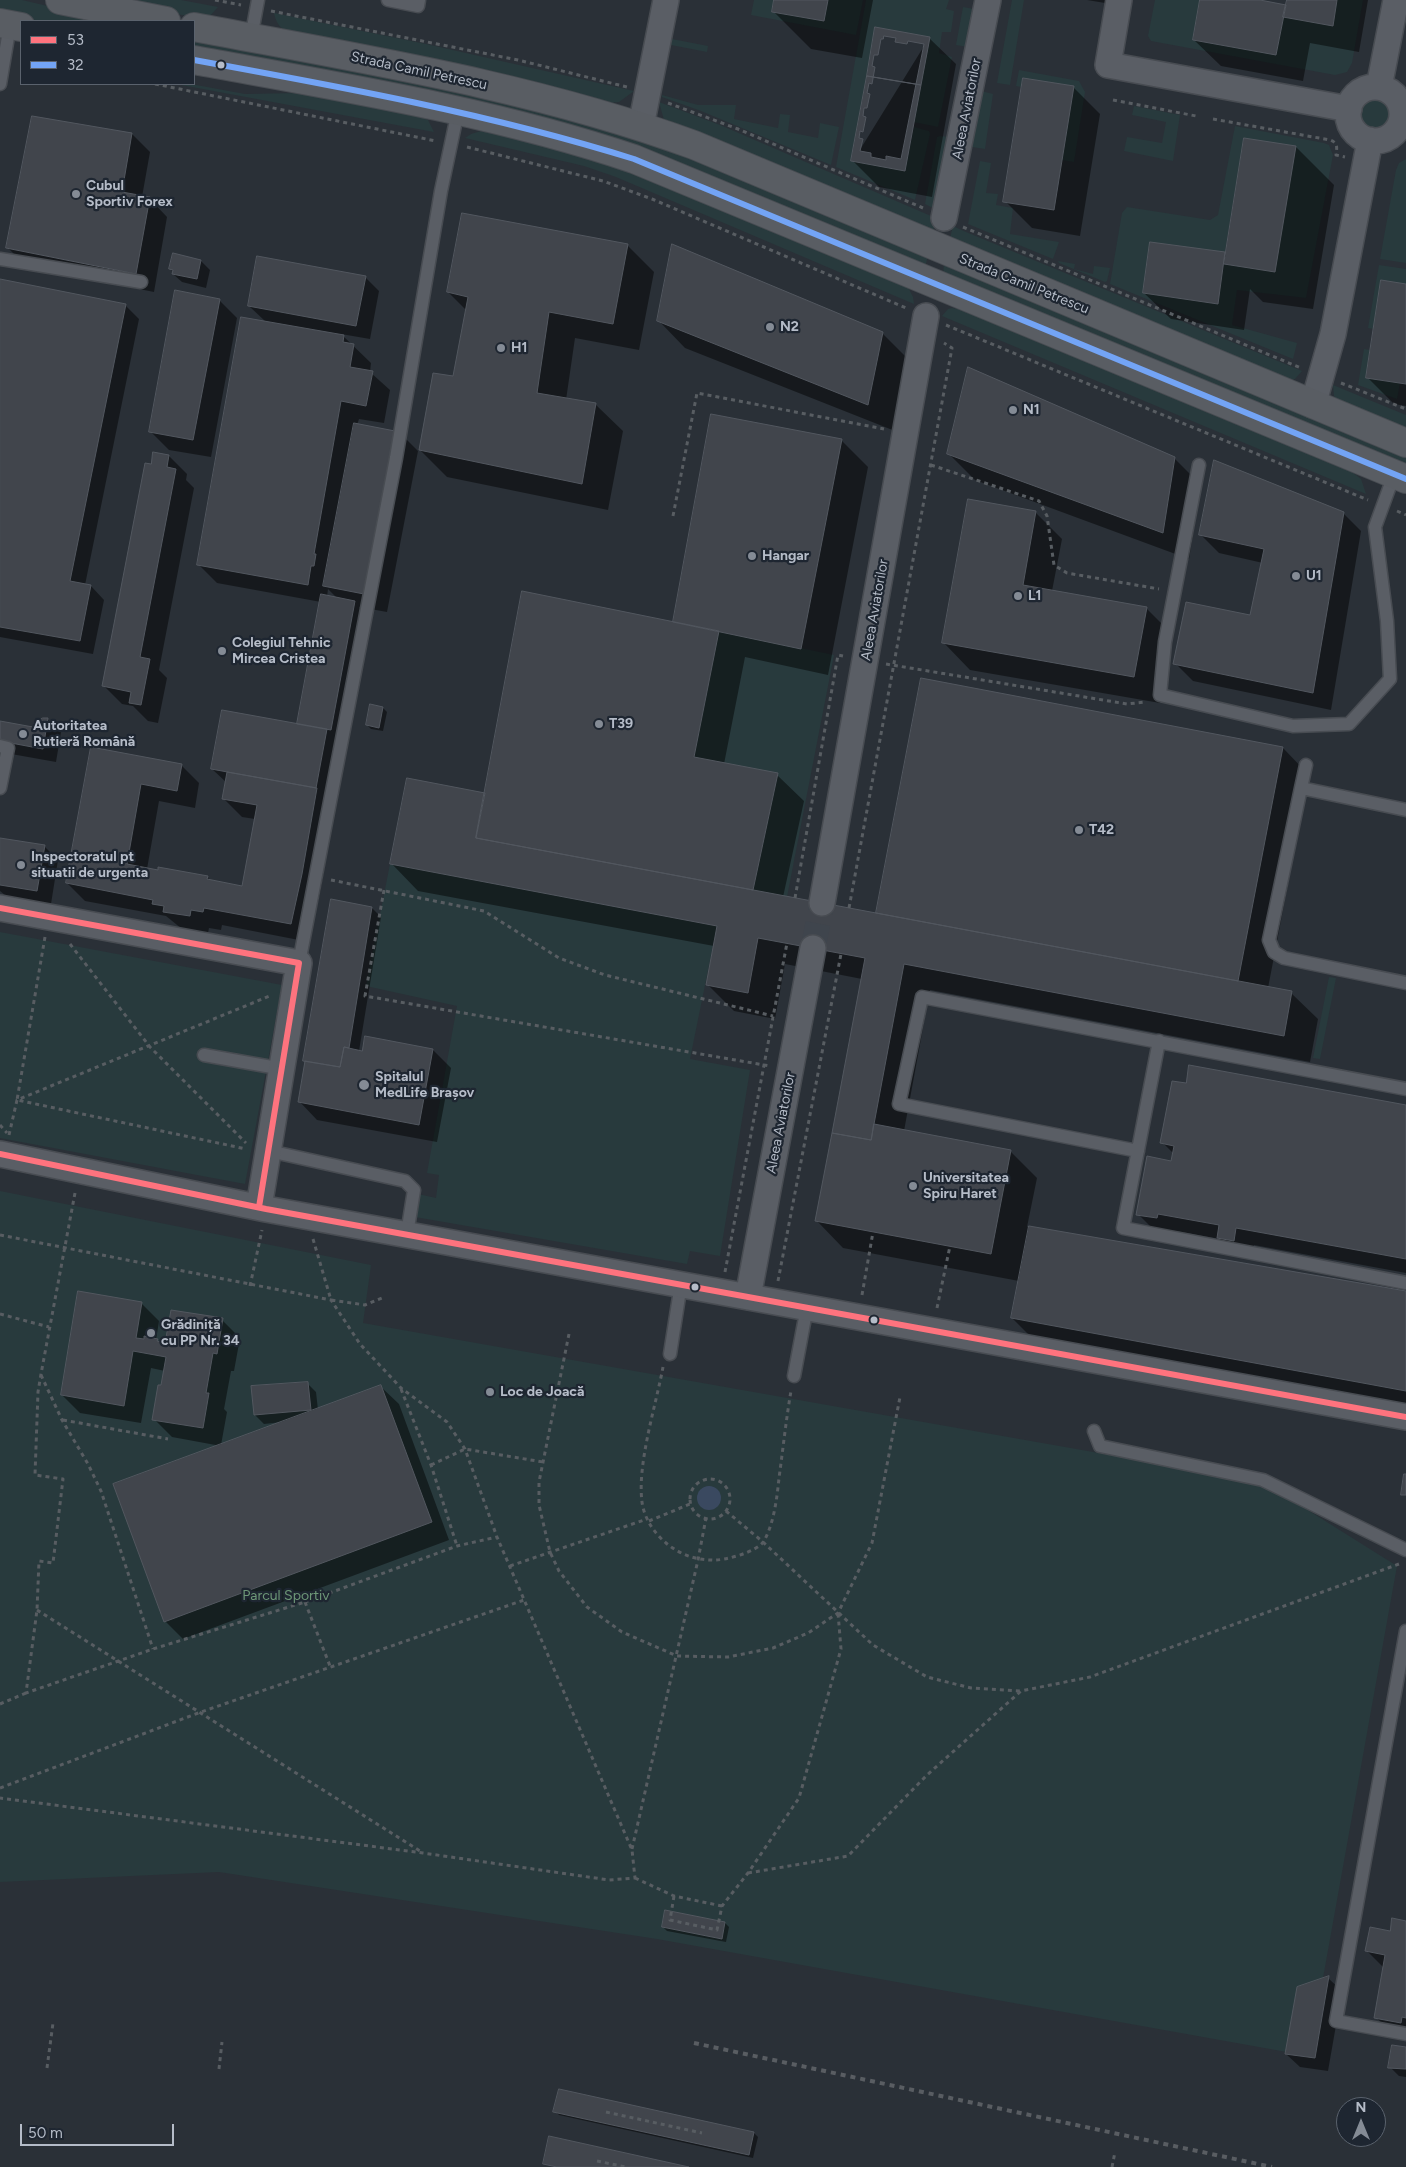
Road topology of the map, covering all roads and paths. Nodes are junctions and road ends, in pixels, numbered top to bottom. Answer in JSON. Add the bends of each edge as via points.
{"nodes":[{"id":1,"x":60,"y":0,"type":"edge"},
{"id":2,"x":215,"y":0,"type":"edge"},
{"id":3,"x":388,"y":0,"type":"edge"},
{"id":4,"x":419,"y":0,"type":"edge"},
{"id":5,"x":666,"y":0,"type":"edge"},
{"id":6,"x":988,"y":0,"type":"edge"},
{"id":7,"x":1119,"y":0,"type":"edge"},
{"id":8,"x":1396,"y":0,"type":"edge"},
{"id":9,"x":257,"y":4,"type":"edge"},
{"id":10,"x":161,"y":20,"type":"edge"},
{"id":11,"x":11,"y":25,"type":"edge"},
{"id":12,"x":195,"y":27,"type":"edge"},
{"id":13,"x":250,"y":38,"type":"junction"},
{"id":14,"x":195,"y":60,"type":"edge"},
{"id":15,"x":0,"y":84,"type":"edge"},
{"id":16,"x":160,"y":85,"type":"edge"},
{"id":17,"x":1379,"y":87,"type":"junction"},
{"id":18,"x":632,"y":89,"type":"dead end"},
{"id":19,"x":661,"y":100,"type":"dead end"},
{"id":20,"x":1113,"y":100,"type":"dead end"},
{"id":21,"x":1349,"y":109,"type":"junction"},
{"id":22,"x":458,"y":111,"type":"junction"},
{"id":23,"x":1196,"y":116,"type":"dead end"},
{"id":24,"x":1213,"y":119,"type":"dead end"},
{"id":25,"x":1404,"y":119,"type":"edge"},
{"id":26,"x":641,"y":126,"type":"junction"},
{"id":27,"x":451,"y":144,"type":"junction"},
{"id":28,"x":1362,"y":149,"type":"junction"},
{"id":29,"x":944,"y":218,"type":"junction"},
{"id":30,"x":0,"y":259,"type":"edge"},
{"id":31,"x":140,"y":282,"type":"dead end"},
{"id":32,"x":925,"y":324,"type":"junction"},
{"id":33,"x":1303,"y":369,"type":"dead end"},
{"id":34,"x":1333,"y":381,"type":"dead end"},
{"id":35,"x":1313,"y":404,"type":"junction"},
{"id":36,"x":1406,"y":409,"type":"edge"},
{"id":37,"x":907,"y":434,"type":"junction"},
{"id":38,"x":1406,"y":443,"type":"edge"},
{"id":39,"x":931,"y":465,"type":"junction"},
{"id":40,"x":1199,"y":465,"type":"dead end"},
{"id":41,"x":1400,"y":477,"type":"edge"},
{"id":42,"x":1382,"y":506,"type":"junction"},
{"id":43,"x":1406,"y":515,"type":"edge"},
{"id":44,"x":673,"y":516,"type":"dead end"},
{"id":45,"x":1174,"y":591,"type":"junction"},
{"id":46,"x":866,"y":660,"type":"junction"},
{"id":47,"x":894,"y":666,"type":"junction"},
{"id":48,"x":1160,"y":695,"type":"junction"},
{"id":49,"x":0,"y":746,"type":"edge"},
{"id":50,"x":1306,"y":765,"type":"dead end"},
{"id":51,"x":0,"y":788,"type":"edge"},
{"id":52,"x":1301,"y":788,"type":"junction"},
{"id":53,"x":1406,"y":810,"type":"edge"},
{"id":54,"x":315,"y":876,"type":"junction"},
{"id":55,"x":384,"y":890,"type":"junction"},
{"id":56,"x":795,"y":898,"type":"dead end"},
{"id":57,"x":822,"y":903,"type":"tunnel mouth"},
{"id":58,"x":0,"y":908,"type":"edge"},
{"id":59,"x":849,"y":908,"type":"dead end"},
{"id":60,"x":48,"y":917,"type":"junction"},
{"id":61,"x":786,"y":943,"type":"dead end"},
{"id":62,"x":813,"y":948,"type":"tunnel mouth"},
{"id":63,"x":841,"y":954,"type":"dead end"},
{"id":64,"x":299,"y":963,"type":"junction"},
{"id":65,"x":1406,"y":983,"type":"edge"},
{"id":66,"x":276,"y":994,"type":"dead end"},
{"id":67,"x":773,"y":1016,"type":"junction"},
{"id":68,"x":1159,"y":1041,"type":"junction"},
{"id":69,"x":150,"y":1047,"type":"junction"},
{"id":70,"x":204,"y":1056,"type":"dead end"},
{"id":71,"x":764,"y":1064,"type":"junction"},
{"id":72,"x":283,"y":1069,"type":"junction"},
{"id":73,"x":791,"y":1070,"type":"junction"},
{"id":74,"x":818,"y":1074,"type":"junction"},
{"id":75,"x":1406,"y":1089,"type":"edge"},
{"id":76,"x":17,"y":1100,"type":"junction"},
{"id":77,"x":4,"y":1144,"type":"edge"},
{"id":78,"x":269,"y":1151,"type":"junction"},
{"id":79,"x":1138,"y":1151,"type":"junction"},
{"id":80,"x":80,"y":1170,"type":"junction"},
{"id":81,"x":263,"y":1208,"type":"junction"},
{"id":82,"x":306,"y":1216,"type":"junction"},
{"id":83,"x":873,"y":1232,"type":"dead end"},
{"id":84,"x":407,"y":1234,"type":"junction"},
{"id":85,"x":0,"y":1235,"type":"edge"},
{"id":86,"x":950,"y":1246,"type":"dead end"},
{"id":87,"x":64,"y":1248,"type":"junction"},
{"id":88,"x":727,"y":1264,"type":"dead end"},
{"id":89,"x":780,"y":1271,"type":"dead end"},
{"id":90,"x":1406,"y":1283,"type":"edge"},
{"id":91,"x":681,"y":1284,"type":"junction"},
{"id":92,"x":250,"y":1286,"type":"junction"},
{"id":93,"x":748,"y":1297,"type":"junction"},
{"id":94,"x":382,"y":1298,"type":"dead end"},
{"id":95,"x":862,"y":1298,"type":"dead end"},
{"id":96,"x":331,"y":1300,"type":"junction"},
{"id":97,"x":807,"y":1308,"type":"junction"},
{"id":98,"x":937,"y":1312,"type":"dead end"},
{"id":99,"x":0,"y":1314,"type":"edge"},
{"id":100,"x":49,"y":1327,"type":"junction"},
{"id":101,"x":569,"y":1334,"type":"dead end"},
{"id":102,"x":667,"y":1357,"type":"joint"},
{"id":103,"x":41,"y":1374,"type":"junction"},
{"id":104,"x":794,"y":1376,"type":"joint"},
{"id":105,"x":401,"y":1388,"type":"junction"},
{"id":106,"x":900,"y":1397,"type":"dead end"},
{"id":107,"x":1406,"y":1417,"type":"edge"},
{"id":108,"x":62,"y":1420,"type":"junction"},
{"id":109,"x":1094,"y":1431,"type":"dead end"},
{"id":110,"x":168,"y":1439,"type":"dead end"},
{"id":111,"x":466,"y":1449,"type":"junction"},
{"id":112,"x":543,"y":1462,"type":"junction"},
{"id":113,"x":430,"y":1465,"type":"junction"},
{"id":114,"x":690,"y":1504,"type":"junction"},
{"id":115,"x":726,"y":1511,"type":"junction"},
{"id":116,"x":706,"y":1518,"type":"junction"},
{"id":117,"x":648,"y":1520,"type":"junction"},
{"id":118,"x":497,"y":1537,"type":"junction"},
{"id":119,"x":763,"y":1542,"type":"junction"},
{"id":120,"x":457,"y":1546,"type":"junction"},
{"id":121,"x":1406,"y":1550,"type":"edge"},
{"id":122,"x":550,"y":1552,"type":"junction"},
{"id":123,"x":698,"y":1560,"type":"junction"},
{"id":124,"x":1406,"y":1562,"type":"edge"},
{"id":125,"x":510,"y":1566,"type":"junction"},
{"id":126,"x":524,"y":1600,"type":"junction"},
{"id":127,"x":305,"y":1602,"type":"junction"},
{"id":128,"x":36,"y":1610,"type":"junction"},
{"id":129,"x":838,"y":1613,"type":"junction"},
{"id":130,"x":1406,"y":1631,"type":"edge"},
{"id":131,"x":153,"y":1649,"type":"junction"},
{"id":132,"x":677,"y":1656,"type":"junction"},
{"id":133,"x":120,"y":1662,"type":"junction"},
{"id":134,"x":330,"y":1666,"type":"junction"},
{"id":135,"x":1021,"y":1692,"type":"junction"},
{"id":136,"x":26,"y":1694,"type":"junction"},
{"id":137,"x":0,"y":1704,"type":"edge"},
{"id":138,"x":200,"y":1712,"type":"junction"},
{"id":139,"x":0,"y":1788,"type":"edge"},
{"id":140,"x":0,"y":1798,"type":"edge"},
{"id":141,"x":632,"y":1850,"type":"junction"},
{"id":142,"x":423,"y":1853,"type":"junction"},
{"id":143,"x":748,"y":1872,"type":"junction"},
{"id":144,"x":635,"y":1878,"type":"junction"},
{"id":145,"x":674,"y":1896,"type":"junction"},
{"id":146,"x":722,"y":1906,"type":"junction"},
{"id":147,"x":53,"y":2023,"type":"dead end"},
{"id":148,"x":1406,"y":2034,"type":"edge"},
{"id":149,"x":222,"y":2042,"type":"dead end"},
{"id":150,"x":47,"y":2068,"type":"dead end"},
{"id":151,"x":219,"y":2069,"type":"dead end"},
{"id":152,"x":606,"y":2112,"type":"dead end"},
{"id":153,"x":702,"y":2133,"type":"dead end"},
{"id":154,"x":1115,"y":2152,"type":"dead end"},
{"id":155,"x":597,"y":2161,"type":"dead end"},
{"id":156,"x":626,"y":2167,"type":"edge"},
{"id":157,"x":1112,"y":2167,"type":"edge"}],
"edges":[{"from":1,"to":10,"type":"street"},
{"from":2,"to":9,"type":"path"},
{"from":3,"to":4,"type":"lane","via":[[418,6]]},
{"from":5,"to":26,"type":"street"},
{"from":6,"to":29,"type":"street","name":"Aleea Aviatorilor"},
{"from":7,"to":21,"type":"street","via":[[1108,64]]},
{"from":8,"to":17,"type":"street"},
{"from":9,"to":13,"type":"lane"},
{"from":9,"to":18,"type":"path","via":[[518,60]]},
{"from":11,"to":15,"type":"lane"},
{"from":12,"to":13,"type":"street","name":"Strada Camil Petrescu"},
{"from":13,"to":26,"type":"street","name":"Strada Camil Petrescu","via":[[469,81]]},
{"from":14,"to":22,"type":"street"},
{"from":16,"to":27,"type":"path"},
{"from":17,"to":21,"type":"street","via":[[1356,94]]},
{"from":17,"to":25,"type":"street","via":[[1388,90],[1400,102]]},
{"from":19,"to":29,"type":"path","via":[[756,136]]},
{"from":20,"to":23,"type":"path"},
{"from":21,"to":28,"type":"street","via":[[1351,125],[1362,138]]},
{"from":22,"to":27,"type":"lane"},
{"from":22,"to":41,"type":"street","via":[[574,138],[634,159]]},
{"from":24,"to":28,"type":"path","via":[[1330,140],[1337,146],[1336,155]]},
{"from":25,"to":28,"type":"street","via":[[1394,134]]},
{"from":26,"to":35,"type":"street","name":"Strada Camil Petrescu","via":[[694,145]]},
{"from":27,"to":32,"type":"path","via":[[603,181],[652,199]]},
{"from":27,"to":54,"type":"lane","via":[[396,458]]},
{"from":28,"to":35,"type":"street","via":[[1333,334]]},
{"from":29,"to":33,"type":"path"},
{"from":30,"to":31,"type":"lane"},
{"from":32,"to":37,"type":"street","name":"Aleea Aviatorilor"},
{"from":32,"to":39,"type":"path","via":[[952,348]]},
{"from":32,"to":42,"type":"path"},
{"from":34,"to":36,"type":"path"},
{"from":35,"to":38,"type":"street","name":"Strada Camil Petrescu"},
{"from":37,"to":44,"type":"path","via":[[697,393]]},
{"from":37,"to":46,"type":"street","name":"Aleea Aviatorilor"},
{"from":39,"to":45,"type":"path","via":[[1038,501],[1047,516],[1054,565],[1066,573]]},
{"from":39,"to":47,"type":"path"},
{"from":40,"to":45,"type":"lane"},
{"from":41,"to":42,"type":"lane"},
{"from":42,"to":43,"type":"path"},
{"from":42,"to":48,"type":"lane","via":[[1375,527],[1387,621],[1390,679],[1349,724],[1293,726]]},
{"from":45,"to":48,"type":"lane","via":[[1164,642]]},
{"from":46,"to":56,"type":"path","via":[[838,655]]},
{"from":46,"to":57,"type":"street","name":"Aleea Aviatorilor"},
{"from":47,"to":48,"type":"path","via":[[1127,704],[1147,702]]},
{"from":47,"to":59,"type":"path"},
{"from":49,"to":51,"type":"lane","via":[[8,748]]},
{"from":50,"to":52,"type":"lane"},
{"from":52,"to":53,"type":"lane"},
{"from":52,"to":65,"type":"lane","via":[[1269,940],[1274,952],[1284,958]]},
{"from":54,"to":55,"type":"path"},
{"from":54,"to":64,"type":"lane"},
{"from":55,"to":67,"type":"path","via":[[484,910],[559,958],[605,975]]},
{"from":55,"to":71,"type":"path","via":[[365,996]]},
{"from":58,"to":60,"type":"street"},
{"from":60,"to":64,"type":"street"},
{"from":60,"to":69,"type":"path"},
{"from":60,"to":76,"type":"path"},
{"from":61,"to":67,"type":"path"},
{"from":62,"to":73,"type":"street","name":"Aleea Aviatorilor"},
{"from":63,"to":74,"type":"path"},
{"from":64,"to":72,"type":"street"},
{"from":66,"to":69,"type":"path"},
{"from":67,"to":71,"type":"path"},
{"from":68,"to":75,"type":"lane"},
{"from":68,"to":79,"type":"lane"},
{"from":68,"to":79,"type":"lane","via":[[922,997],[899,1104]]},
{"from":69,"to":76,"type":"path"},
{"from":69,"to":76,"type":"path","via":[[253,1151]]},
{"from":70,"to":72,"type":"lane"},
{"from":71,"to":73,"type":"path"},
{"from":71,"to":88,"type":"path"},
{"from":72,"to":78,"type":"street"},
{"from":73,"to":74,"type":"path"},
{"from":73,"to":93,"type":"street","name":"Aleea Aviatorilor"},
{"from":74,"to":89,"type":"path"},
{"from":76,"to":77,"type":"path"},
{"from":77,"to":80,"type":"street"},
{"from":78,"to":81,"type":"street"},
{"from":78,"to":84,"type":"lane","via":[[406,1181],[414,1190]]},
{"from":79,"to":90,"type":"lane","via":[[1123,1228]]},
{"from":80,"to":81,"type":"street"},
{"from":80,"to":87,"type":"path"},
{"from":81,"to":82,"type":"street"},
{"from":81,"to":92,"type":"path"},
{"from":82,"to":84,"type":"street"},
{"from":82,"to":96,"type":"path"},
{"from":83,"to":95,"type":"path"},
{"from":84,"to":91,"type":"street"},
{"from":85,"to":87,"type":"path"},
{"from":86,"to":98,"type":"path"},
{"from":87,"to":92,"type":"path"},
{"from":87,"to":100,"type":"path"},
{"from":91,"to":93,"type":"street"},
{"from":91,"to":102,"type":"lane"},
{"from":92,"to":96,"type":"path"},
{"from":93,"to":97,"type":"street"},
{"from":94,"to":96,"type":"path","via":[[365,1305]]},
{"from":96,"to":105,"type":"path","via":[[360,1344]]},
{"from":97,"to":104,"type":"lane"},
{"from":97,"to":107,"type":"street"},
{"from":99,"to":100,"type":"path"},
{"from":100,"to":103,"type":"path"},
{"from":101,"to":112,"type":"path"},
{"from":102,"to":117,"type":"path","via":[[642,1469],[642,1502]]},
{"from":103,"to":108,"type":"path"},
{"from":103,"to":128,"type":"path","via":[[35,1475],[63,1479],[53,1562],[39,1561]]},
{"from":104,"to":119,"type":"path","via":[[777,1495]]},
{"from":105,"to":111,"type":"path","via":[[447,1422]]},
{"from":105,"to":113,"type":"path"},
{"from":106,"to":129,"type":"path","via":[[872,1543]]},
{"from":108,"to":110,"type":"path"},
{"from":108,"to":131,"type":"path","via":[[101,1491]]},
{"from":109,"to":121,"type":"lane","via":[[1100,1446],[1263,1480]]},
{"from":111,"to":112,"type":"path"},
{"from":111,"to":113,"type":"path"},
{"from":111,"to":118,"type":"path"},
{"from":112,"to":122,"type":"path","via":[[539,1505]]},
{"from":113,"to":120,"type":"path"},
{"from":114,"to":115,"type":"path","via":[[696,1484],[715,1479],[729,1493]]},
{"from":114,"to":116,"type":"path","via":[[697,1514]]},
{"from":114,"to":117,"type":"path"},
{"from":115,"to":116,"type":"path","via":[[715,1518]]},
{"from":115,"to":119,"type":"path"},
{"from":116,"to":123,"type":"path"},
{"from":117,"to":122,"type":"path"},
{"from":117,"to":123,"type":"path","via":[[656,1535],[673,1549]]},
{"from":118,"to":120,"type":"path"},
{"from":118,"to":125,"type":"path"},
{"from":119,"to":123,"type":"path","via":[[747,1552],[719,1560]]},
{"from":119,"to":129,"type":"path"},
{"from":120,"to":127,"type":"path"},
{"from":122,"to":125,"type":"path"},
{"from":122,"to":132,"type":"path","via":[[559,1571],[587,1607],[622,1632]]},
{"from":123,"to":132,"type":"path"},
{"from":124,"to":135,"type":"path","via":[[1090,1677]]},
{"from":125,"to":126,"type":"path"},
{"from":126,"to":134,"type":"path"},
{"from":126,"to":141,"type":"path"},
{"from":127,"to":131,"type":"path"},
{"from":127,"to":134,"type":"path"},
{"from":128,"to":133,"type":"path"},
{"from":128,"to":136,"type":"path"},
{"from":129,"to":132,"type":"path","via":[[808,1633],[773,1648],[728,1657]]},
{"from":129,"to":135,"type":"path","via":[[873,1645],[927,1677],[971,1688]]},
{"from":129,"to":143,"type":"path","via":[[841,1649],[798,1798]]},
{"from":130,"to":148,"type":"lane","via":[[1336,2020]]},
{"from":131,"to":133,"type":"path"},
{"from":132,"to":141,"type":"path"},
{"from":133,"to":136,"type":"path"},
{"from":133,"to":138,"type":"path"},
{"from":134,"to":138,"type":"path"},
{"from":135,"to":143,"type":"path","via":[[927,1775],[848,1856]]},
{"from":136,"to":137,"type":"path"},
{"from":138,"to":139,"type":"path"},
{"from":138,"to":142,"type":"path"},
{"from":140,"to":142,"type":"path"},
{"from":141,"to":144,"type":"path"},
{"from":142,"to":144,"type":"path","via":[[609,1880]]},
{"from":143,"to":146,"type":"path"},
{"from":144,"to":145,"type":"path"},
{"from":145,"to":146,"type":"path"},
{"from":145,"to":146,"type":"path","via":[[670,1920],[717,1930]]},
{"from":147,"to":150,"type":"path"},
{"from":149,"to":151,"type":"path"},
{"from":152,"to":153,"type":"path"},
{"from":154,"to":157,"type":"path"},
{"from":155,"to":156,"type":"path"}]}
